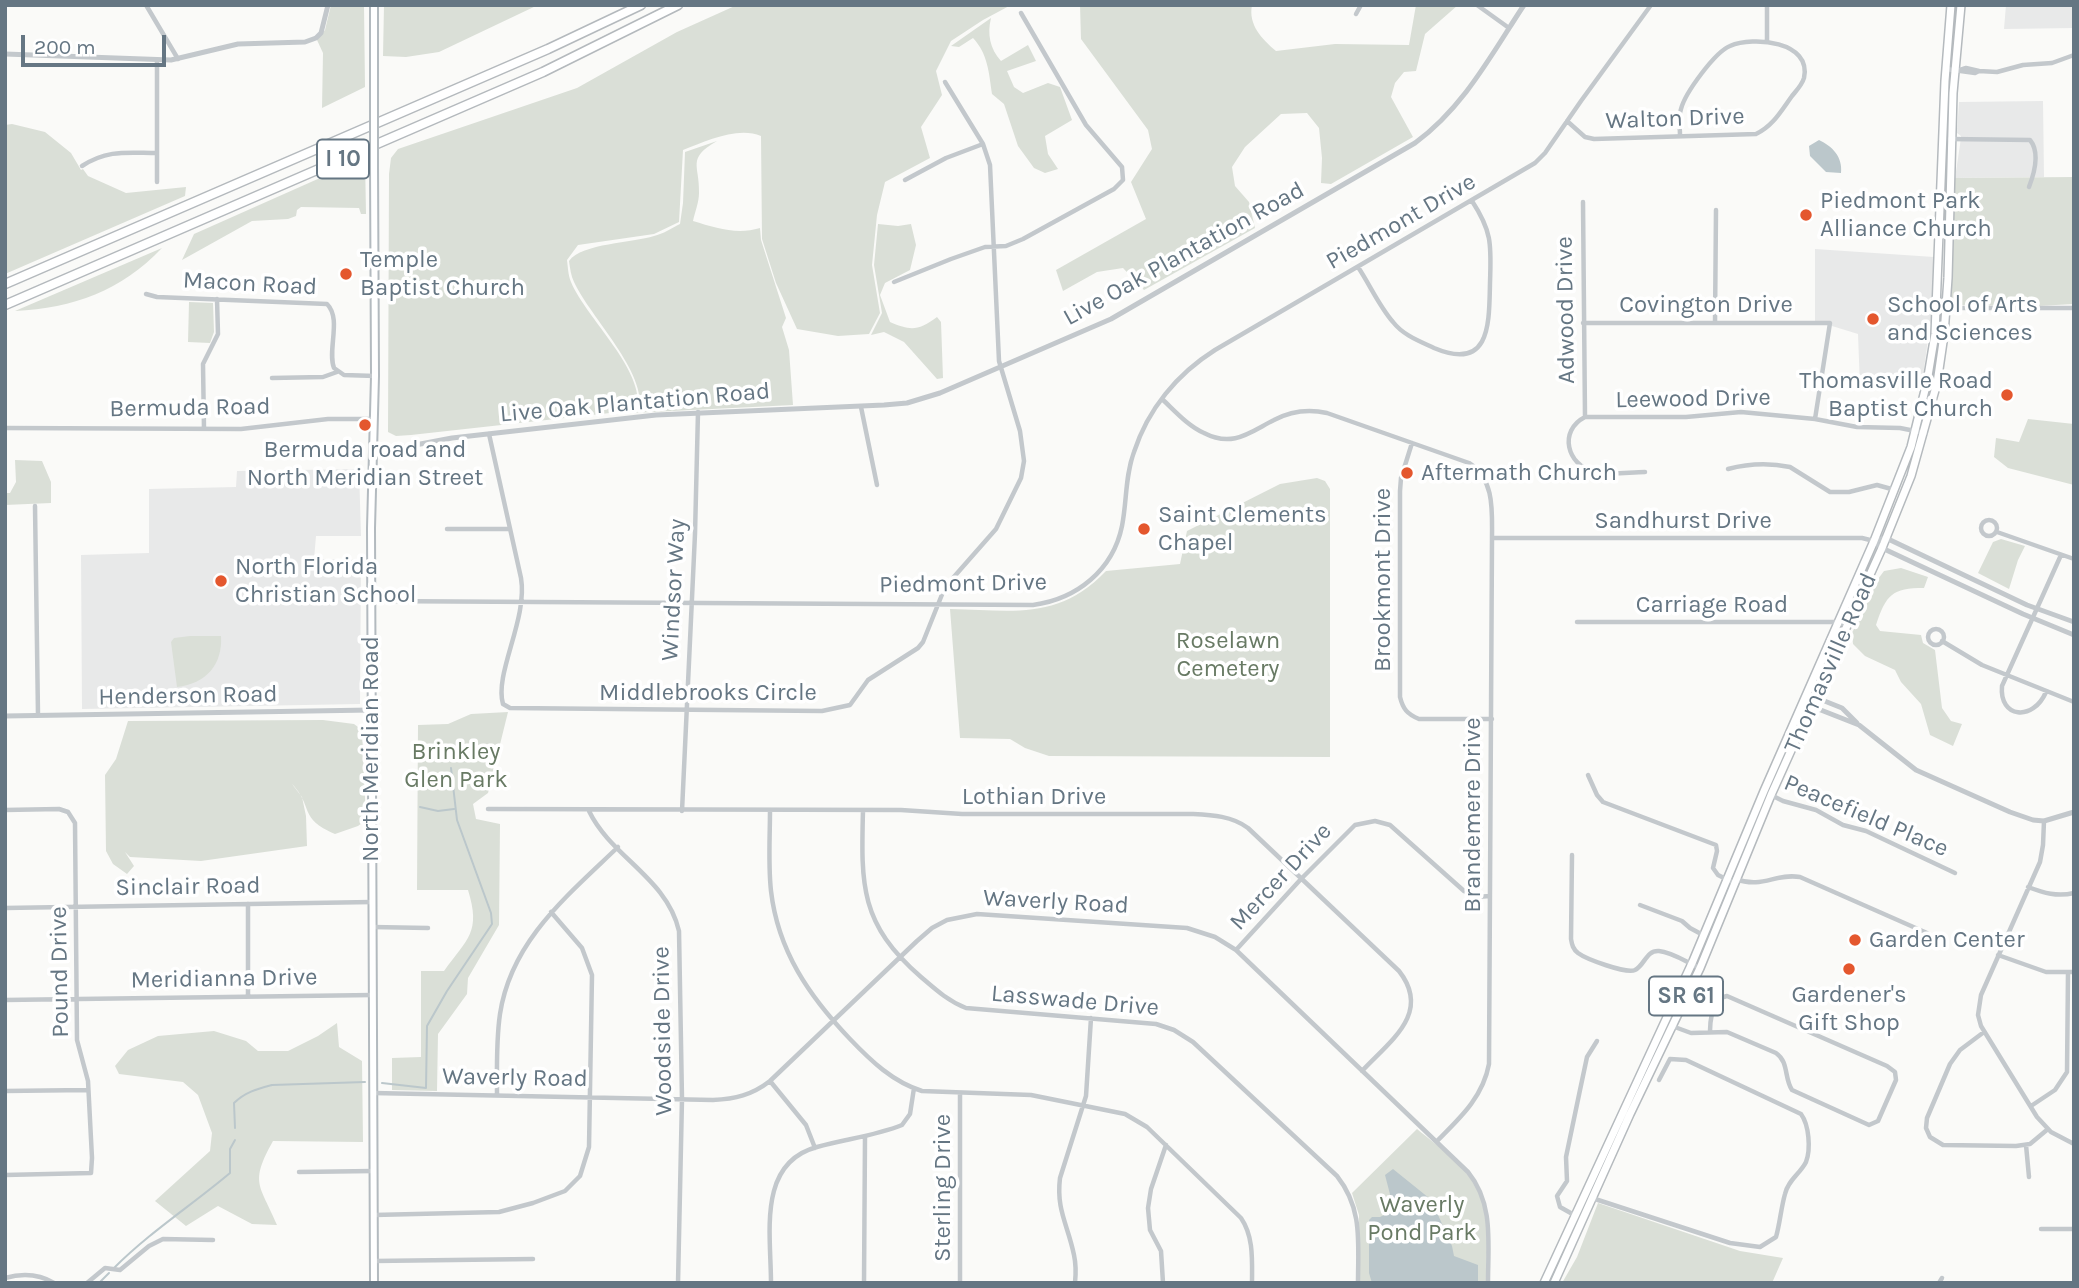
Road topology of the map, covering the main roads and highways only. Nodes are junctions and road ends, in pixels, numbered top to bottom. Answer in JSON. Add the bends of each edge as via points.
{"nodes":[{"id":1,"x":374,"y":5,"type":"edge"},
{"id":2,"x":641,"y":5,"type":"edge"},
{"id":3,"x":678,"y":5,"type":"edge"},
{"id":4,"x":1951,"y":5,"type":"edge"},
{"id":5,"x":1961,"y":5,"type":"edge"},
{"id":6,"x":1941,"y":185,"type":"junction"},
{"id":7,"x":1951,"y":185,"type":"junction"},
{"id":8,"x":1940,"y":241,"type":"junction"},
{"id":9,"x":1949,"y":242,"type":"junction"},
{"id":10,"x":5,"y":284,"type":"edge"},
{"id":11,"x":5,"y":305,"type":"edge"},
{"id":12,"x":1942,"y":308,"type":"junction"},
{"id":13,"x":1768,"y":793,"type":"junction"},
{"id":14,"x":1731,"y":879,"type":"junction"},
{"id":15,"x":1663,"y":1022,"type":"junction"},
{"id":16,"x":1671,"y":1026,"type":"junction"},
{"id":17,"x":1639,"y":1083,"type":"junction"},
{"id":18,"x":1579,"y":1217,"type":"junction"},
{"id":19,"x":374,"y":1283,"type":"edge"},
{"id":20,"x":1544,"y":1283,"type":"edge"},
{"id":21,"x":1553,"y":1283,"type":"edge"}],
"edges":[{"from":1,"to":19,"type":"main road","name":"North Meridian Road","bridge":true},
{"from":2,"to":10,"type":"highway","number":"I 10"},
{"from":3,"to":11,"type":"highway","number":"I 10","via":[[543,72]]},
{"from":4,"to":6,"type":"main road","name":"Thomasville Road","number":"SR 61"},
{"from":5,"to":7,"type":"main road","name":"Thomasville Road","number":"SR 61"},
{"from":6,"to":7,"type":"main road"},
{"from":6,"to":8,"type":"main road","name":"Thomasville Road","number":"SR 61"},
{"from":7,"to":9,"type":"main road","name":"Thomasville Road","number":"SR 61"},
{"from":8,"to":9,"type":"main road"},
{"from":8,"to":12,"type":"main road","name":"Thomasville Road","number":"SR 61"},
{"from":9,"to":12,"type":"main road","name":"Thomasville Road","number":"SR 61"},
{"from":12,"to":13,"type":"main road","name":"Thomasville Road","number":"SR 61","via":[[1915,430],[1896,490]]},
{"from":12,"to":13,"type":"main road","name":"Thomasville Road","number":"SR 61","via":[[1937,383],[1911,476],[1812,706]]},
{"from":13,"to":14,"type":"main road","name":"Thomasville Road","number":"SR 61"},
{"from":14,"to":15,"type":"main road","name":"Thomasville Road","number":"SR 61"},
{"from":14,"to":16,"type":"main road","name":"Thomasville Road","number":"SR 61","via":[[1700,968]]},
{"from":15,"to":16,"type":"main road"},
{"from":15,"to":17,"type":"main road","name":"Thomasville Road","number":"SR 61"},
{"from":16,"to":17,"type":"main road","name":"Thomasville Road","number":"SR 61"},
{"from":17,"to":18,"type":"main road","name":"Thomasville Road","number":"SR 61"},
{"from":18,"to":20,"type":"main road","name":"Thomasville Road","number":"SR 61"},
{"from":18,"to":21,"type":"main road","name":"Thomasville Road","number":"SR 61"}]}
